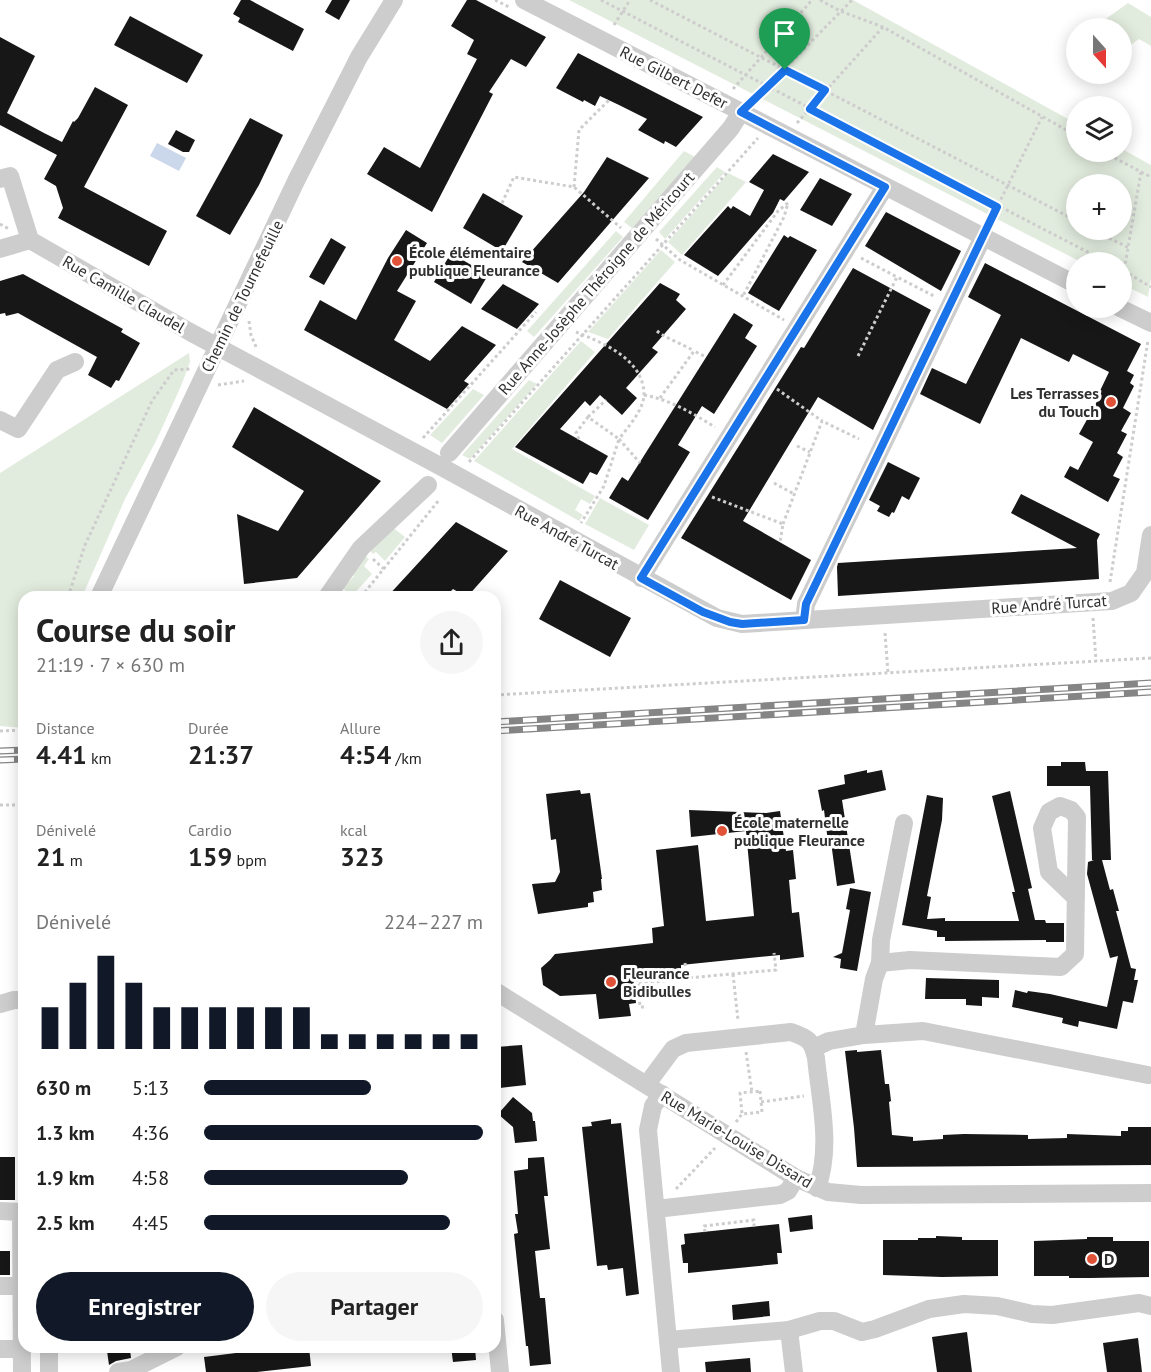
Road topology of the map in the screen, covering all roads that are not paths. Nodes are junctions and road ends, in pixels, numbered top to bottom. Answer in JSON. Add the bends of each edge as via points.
{"nodes":[{"id":1,"x":394,"y":0,"type":"edge"},
{"id":2,"x":524,"y":0,"type":"edge"},
{"id":3,"x":741,"y":112,"type":"junction"},
{"id":4,"x":0,"y":179,"type":"edge"},
{"id":5,"x":885,"y":187,"type":"junction"},
{"id":6,"x":983,"y":237,"type":"junction"},
{"id":7,"x":30,"y":240,"type":"junction"},
{"id":8,"x":0,"y":249,"type":"edge"},
{"id":9,"x":1066,"y":279,"type":"edge"},
{"id":10,"x":1132,"y":317,"type":"edge"},
{"id":11,"x":1150,"y":331,"type":"edge"},
{"id":12,"x":217,"y":347,"type":"junction"},
{"id":13,"x":75,"y":362,"type":"dead end"},
{"id":14,"x":0,"y":420,"type":"edge"},
{"id":15,"x":448,"y":453,"type":"dead end"},
{"id":16,"x":428,"y":485,"type":"dead end"},
{"id":17,"x":1151,"y":535,"type":"edge"},
{"id":18,"x":641,"y":578,"type":"junction"},
{"id":19,"x":102,"y":591,"type":"edge"},
{"id":20,"x":331,"y":591,"type":"edge"},
{"id":21,"x":804,"y":620,"type":"junction"},
{"id":22,"x":904,"y":823,"type":"dead end"},
{"id":23,"x":1076,"y":898,"type":"dead end"},
{"id":24,"x":880,"y":963,"type":"junction"},
{"id":25,"x":501,"y":995,"type":"edge"},
{"id":26,"x":18,"y":1000,"type":"edge"},
{"id":27,"x":0,"y":1004,"type":"edge"},
{"id":28,"x":864,"y":1035,"type":"junction"},
{"id":29,"x":814,"y":1048,"type":"junction"},
{"id":30,"x":1148,"y":1075,"type":"dead end"},
{"id":31,"x":655,"y":1089,"type":"junction"},
{"id":32,"x":796,"y":1178,"type":"junction"},
{"id":33,"x":818,"y":1188,"type":"junction"},
{"id":34,"x":1151,"y":1193,"type":"edge"},
{"id":35,"x":663,"y":1208,"type":"junction"},
{"id":36,"x":0,"y":1211,"type":"edge"},
{"id":37,"x":18,"y":1212,"type":"edge"},
{"id":38,"x":0,"y":1286,"type":"edge"},
{"id":39,"x":18,"y":1286,"type":"edge"},
{"id":40,"x":1151,"y":1306,"type":"edge"},
{"id":41,"x":789,"y":1330,"type":"junction"},
{"id":42,"x":668,"y":1340,"type":"junction"},
{"id":43,"x":0,"y":1349,"type":"edge"},
{"id":44,"x":18,"y":1349,"type":"edge"},
{"id":45,"x":22,"y":1353,"type":"edge"},
{"id":46,"x":49,"y":1353,"type":"edge"},
{"id":47,"x":165,"y":1353,"type":"edge"},
{"id":48,"x":498,"y":1353,"type":"edge"},
{"id":49,"x":22,"y":1372,"type":"edge"},
{"id":50,"x":49,"y":1372,"type":"edge"},
{"id":51,"x":118,"y":1372,"type":"edge"},
{"id":52,"x":500,"y":1372,"type":"edge"},
{"id":53,"x":671,"y":1372,"type":"edge"},
{"id":54,"x":794,"y":1372,"type":"edge"}],
"edges":[{"from":1,"to":12,"type":"street","name":"Chemin de Tournefeuille","via":[[359,57]]},
{"from":2,"to":3,"type":"street","name":"Rue Gilbert Defer"},
{"from":3,"to":5,"type":"street","name":"Rue Gilbert Defer"},
{"from":3,"to":15,"type":"street","name":"Rue Anne-Josèphe Théroigne de Méricourt"},
{"from":4,"to":7,"type":"street","via":[[10,176]]},
{"from":5,"to":6,"type":"street","name":"Rue Gilbert Defer"},
{"from":5,"to":18,"type":"street"},
{"from":6,"to":9,"type":"street","name":"Rue Gilbert Defer"},
{"from":6,"to":21,"type":"street","via":[[806,604]]},
{"from":7,"to":8,"type":"street"},
{"from":7,"to":12,"type":"street","name":"Rue Camille Claudel"},
{"from":10,"to":11,"type":"street"},
{"from":12,"to":18,"type":"street","name":"Rue André Turcat"},
{"from":12,"to":19,"type":"street","name":"Chemin de Tournefeuille"},
{"from":13,"to":14,"type":"street","via":[[57,370],[18,429]]},
{"from":16,"to":20,"type":"street","via":[[361,548]]},
{"from":17,"to":21,"type":"street","name":"Rue André Turcat","via":[[1145,573],[1131,592],[1112,601]]},
{"from":18,"to":21,"type":"street","name":"Rue André Turcat","via":[[703,612],[730,622]]},
{"from":22,"to":24,"type":"street"},
{"from":23,"to":24,"type":"street","via":[[1075,954],[1061,967],[910,960]]},
{"from":24,"to":28,"type":"street"},
{"from":25,"to":31,"type":"street","name":"Rue Marie-Louise Dissard"},
{"from":26,"to":27,"type":"street"},
{"from":28,"to":29,"type":"street","via":[[828,1041]]},
{"from":28,"to":30,"type":"street","via":[[923,1031]]},
{"from":29,"to":31,"type":"street","via":[[807,1038],[791,1032],[686,1043],[673,1048]]},
{"from":29,"to":33,"type":"street","via":[[826,1151]]},
{"from":31,"to":32,"type":"street","name":"Rue Marie-Louise Dissard"},
{"from":31,"to":35,"type":"street","via":[[648,1130]]},
{"from":32,"to":33,"type":"street","name":"Rue Marie-Louise Dissard"},
{"from":32,"to":35,"type":"street","via":[[788,1191],[780,1195]]},
{"from":33,"to":34,"type":"street","name":"Rue Marie-Louise Dissard","via":[[861,1195]]},
{"from":35,"to":42,"type":"street"},
{"from":36,"to":37,"type":"street"},
{"from":38,"to":39,"type":"street"},
{"from":40,"to":41,"type":"street","via":[[1140,1303],[1032,1314],[964,1304],[929,1309],[862,1332],[834,1321]]},
{"from":41,"to":42,"type":"street"},
{"from":41,"to":54,"type":"street"},
{"from":42,"to":53,"type":"street"},
{"from":43,"to":44,"type":"street"},
{"from":45,"to":49,"type":"street"},
{"from":46,"to":50,"type":"street"},
{"from":47,"to":51,"type":"street","via":[[131,1370]]},
{"from":48,"to":52,"type":"street"}]}
